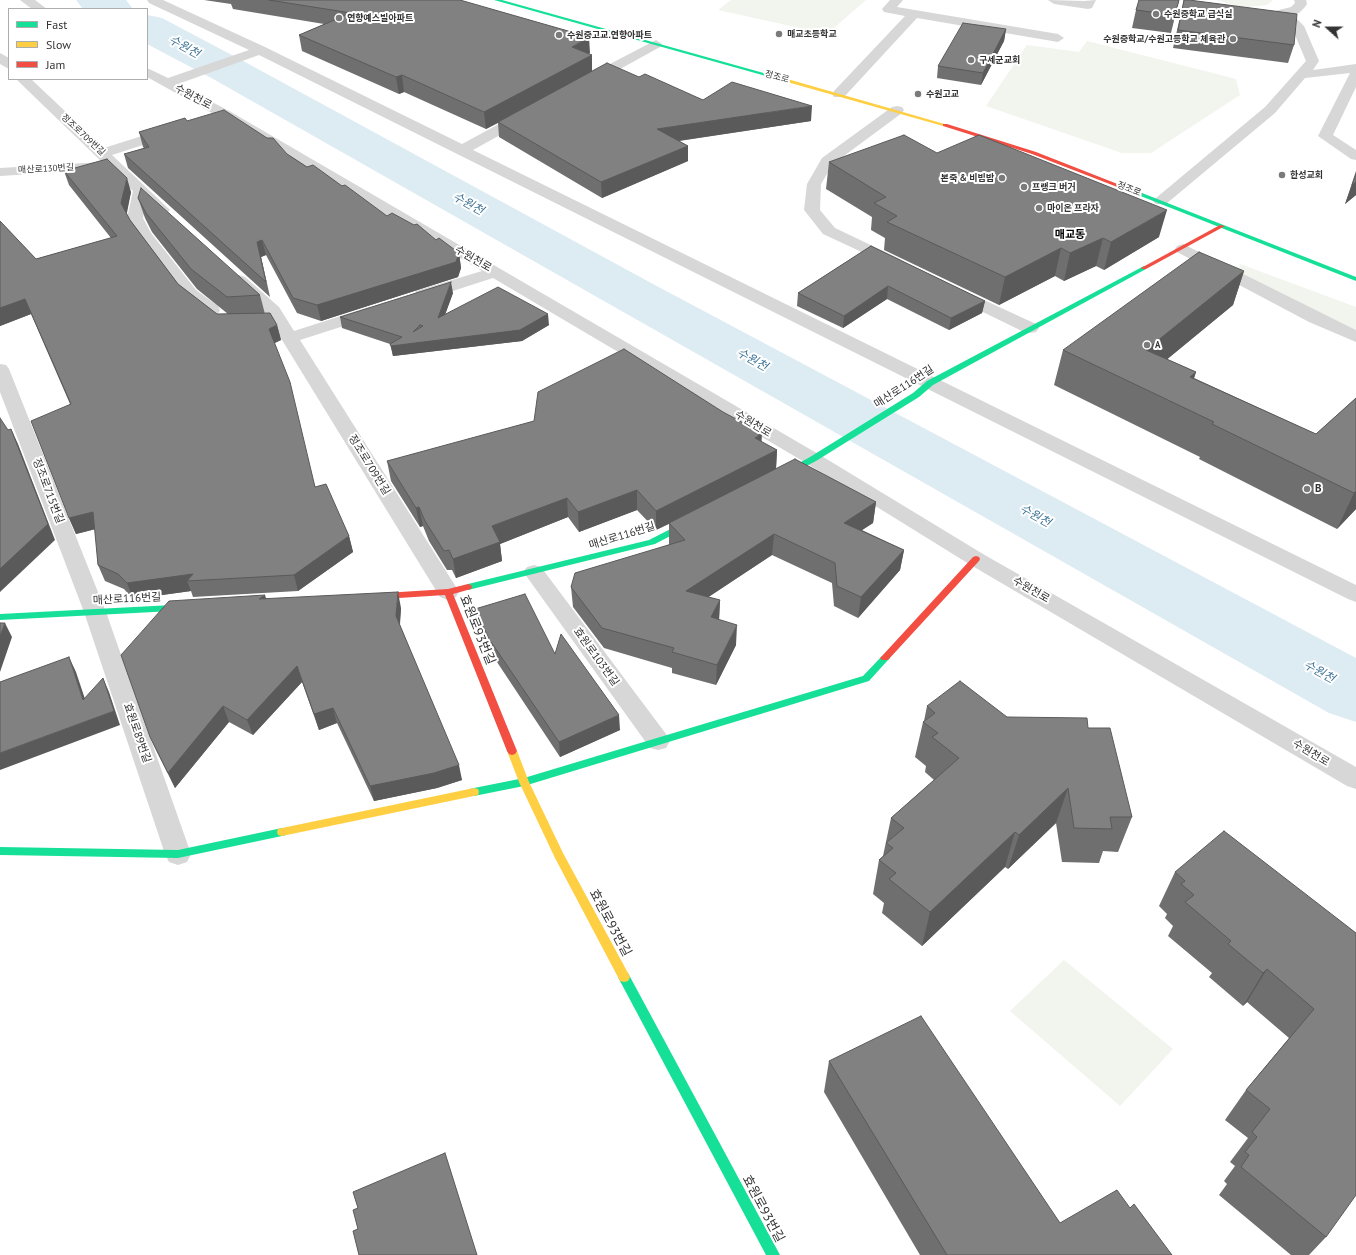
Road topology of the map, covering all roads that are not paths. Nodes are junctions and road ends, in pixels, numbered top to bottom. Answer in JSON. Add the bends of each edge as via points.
{"nodes":[{"id":1,"x":26,"y":0,"type":"edge"},
{"id":2,"x":153,"y":0,"type":"edge"},
{"id":3,"x":496,"y":0,"type":"edge"},
{"id":4,"x":896,"y":0,"type":"edge"},
{"id":5,"x":1054,"y":0,"type":"edge"},
{"id":6,"x":1090,"y":0,"type":"edge"},
{"id":7,"x":1300,"y":0,"type":"edge"},
{"id":8,"x":39,"y":8,"type":"edge"},
{"id":9,"x":914,"y":14,"type":"junction"},
{"id":10,"x":1285,"y":14,"type":"junction"},
{"id":11,"x":1257,"y":16,"type":"edge"},
{"id":12,"x":1058,"y":38,"type":"dead end"},
{"id":13,"x":656,"y":44,"type":"junction"},
{"id":14,"x":260,"y":50,"type":"junction"},
{"id":15,"x":0,"y":57,"type":"edge"},
{"id":16,"x":8,"y":65,"type":"edge"},
{"id":17,"x":1356,"y":68,"type":"edge"},
{"id":18,"x":148,"y":73,"type":"edge"},
{"id":19,"x":1356,"y":73,"type":"edge"},
{"id":20,"x":1301,"y":75,"type":"junction"},
{"id":21,"x":24,"y":80,"type":"edge"},
{"id":22,"x":167,"y":83,"type":"junction"},
{"id":23,"x":577,"y":87,"type":"edge"},
{"id":24,"x":839,"y":94,"type":"junction"},
{"id":25,"x":536,"y":109,"type":"edge"},
{"id":26,"x":897,"y":110,"type":"junction"},
{"id":27,"x":226,"y":115,"type":"junction"},
{"id":28,"x":204,"y":122,"type":"edge"},
{"id":29,"x":182,"y":128,"type":"edge"},
{"id":30,"x":462,"y":150,"type":"junction"},
{"id":31,"x":102,"y":153,"type":"junction"},
{"id":32,"x":1356,"y":156,"type":"edge"},
{"id":33,"x":116,"y":166,"type":"junction"},
{"id":34,"x":0,"y":172,"type":"edge"},
{"id":35,"x":141,"y":191,"type":"junction"},
{"id":36,"x":1160,"y":201,"type":"junction"},
{"id":37,"x":176,"y":223,"type":"edge"},
{"id":38,"x":1222,"y":226,"type":"junction"},
{"id":39,"x":1182,"y":249,"type":"junction"},
{"id":40,"x":908,"y":269,"type":"edge"},
{"id":41,"x":228,"y":270,"type":"edge"},
{"id":42,"x":495,"y":272,"type":"junction"},
{"id":43,"x":1356,"y":279,"type":"edge"},
{"id":44,"x":944,"y":286,"type":"edge"},
{"id":45,"x":404,"y":301,"type":"edge"},
{"id":46,"x":381,"y":308,"type":"edge"},
{"id":47,"x":222,"y":319,"type":"edge"},
{"id":48,"x":1030,"y":328,"type":"junction"},
{"id":49,"x":1356,"y":337,"type":"edge"},
{"id":50,"x":290,"y":338,"type":"junction"},
{"id":51,"x":0,"y":369,"type":"edge"},
{"id":52,"x":923,"y":389,"type":"junction"},
{"id":53,"x":818,"y":456,"type":"junction"},
{"id":54,"x":772,"y":481,"type":"edge"},
{"id":55,"x":701,"y":516,"type":"edge"},
{"id":56,"x":976,"y":559,"type":"junction"},
{"id":57,"x":534,"y":572,"type":"junction"},
{"id":58,"x":448,"y":592,"type":"junction"},
{"id":59,"x":1356,"y":594,"type":"edge"},
{"id":60,"x":362,"y":597,"type":"edge"},
{"id":61,"x":198,"y":607,"type":"edge"},
{"id":62,"x":96,"y":612,"type":"junction"},
{"id":63,"x":0,"y":617,"type":"edge"},
{"id":64,"x":658,"y":741,"type":"junction"},
{"id":65,"x":1356,"y":779,"type":"edge"},
{"id":66,"x":524,"y":782,"type":"junction"},
{"id":67,"x":0,"y":850,"type":"edge"},
{"id":68,"x":178,"y":854,"type":"junction"},
{"id":69,"x":773,"y":1255,"type":"edge"}],
"edges":[{"from":1,"to":8,"type":"street"},
{"from":2,"to":14,"type":"street"},
{"from":3,"to":13,"type":"street","name":"정조로"},
{"from":4,"to":9,"type":"street","via":[[888,9]]},
{"from":5,"to":6,"type":"street","via":[[1088,5]]},
{"from":7,"to":10,"type":"street","via":[[1301,4],[1296,10]]},
{"from":9,"to":12,"type":"street"},
{"from":9,"to":24,"type":"street"},
{"from":10,"to":11,"type":"street"},
{"from":10,"to":20,"type":"street","via":[[1298,26],[1313,61]]},
{"from":13,"to":23,"type":"street"},
{"from":13,"to":24,"type":"street","name":"정조로"},
{"from":14,"to":22,"type":"street"},
{"from":14,"to":30,"type":"street"},
{"from":15,"to":16,"type":"street"},
{"from":17,"to":20,"type":"street"},
{"from":18,"to":22,"type":"street","name":"수원천로"},
{"from":19,"to":32,"type":"street","via":[[1325,136]]},
{"from":20,"to":36,"type":"street","via":[[1270,110]]},
{"from":21,"to":31,"type":"street","name":"정조로709번길"},
{"from":22,"to":27,"type":"street","name":"수원천로"},
{"from":24,"to":26,"type":"street","name":"정조로"},
{"from":25,"to":30,"type":"street"},
{"from":26,"to":36,"type":"street","name":"정조로","via":[[1034,153]]},
{"from":26,"to":40,"type":"street","via":[[827,161],[814,184],[812,210],[829,231]]},
{"from":27,"to":28,"type":"street"},
{"from":27,"to":42,"type":"street","name":"수원천로"},
{"from":29,"to":31,"type":"street"},
{"from":30,"to":52,"type":"street"},
{"from":31,"to":33,"type":"street","name":"정조로709번길"},
{"from":33,"to":34,"type":"street","name":"매산로130번길"},
{"from":33,"to":35,"type":"street","name":"정조로709번길"},
{"from":35,"to":37,"type":"street","name":"정조로709번길"},
{"from":35,"to":47,"type":"street","via":[[135,218],[144,234],[190,294]]},
{"from":36,"to":38,"type":"street","name":"정조로"},
{"from":38,"to":39,"type":"street","name":"매산로116번길"},
{"from":38,"to":43,"type":"street","name":"정조로"},
{"from":39,"to":48,"type":"street","name":"매산로116번길"},
{"from":39,"to":49,"type":"street"},
{"from":41,"to":50,"type":"street","name":"정조로709번길","via":[[273,311],[272,322]]},
{"from":42,"to":45,"type":"street"},
{"from":42,"to":53,"type":"street","name":"수원천로"},
{"from":44,"to":48,"type":"street"},
{"from":46,"to":50,"type":"street"},
{"from":48,"to":52,"type":"street","name":"매산로116번길"},
{"from":50,"to":58,"type":"street","name":"정조로709번길"},
{"from":51,"to":62,"type":"street","name":"정조로715번길"},
{"from":52,"to":53,"type":"street","name":"매산로116번길"},
{"from":52,"to":59,"type":"street"},
{"from":53,"to":54,"type":"street","name":"매산로116번길"},
{"from":53,"to":56,"type":"street","name":"수원천로"},
{"from":55,"to":57,"type":"street","name":"매산로116번길","via":[[652,542]]},
{"from":56,"to":64,"type":"street","via":[[866,679]]},
{"from":56,"to":65,"type":"street","name":"수원천로"},
{"from":57,"to":58,"type":"street","name":"매산로116번길"},
{"from":57,"to":64,"type":"street","name":"효원로103번길"},
{"from":58,"to":60,"type":"street","name":"매산로116번길"},
{"from":58,"to":66,"type":"street","name":"효원로93번길"},
{"from":61,"to":62,"type":"street","name":"매산로116번길"},
{"from":62,"to":63,"type":"street","name":"매산로116번길"},
{"from":62,"to":68,"type":"street","name":"효원로89번길"},
{"from":64,"to":66,"type":"street"},
{"from":66,"to":68,"type":"street"},
{"from":66,"to":69,"type":"street","name":"효원로93번길","via":[[559,855]]},
{"from":67,"to":68,"type":"street"}]}
